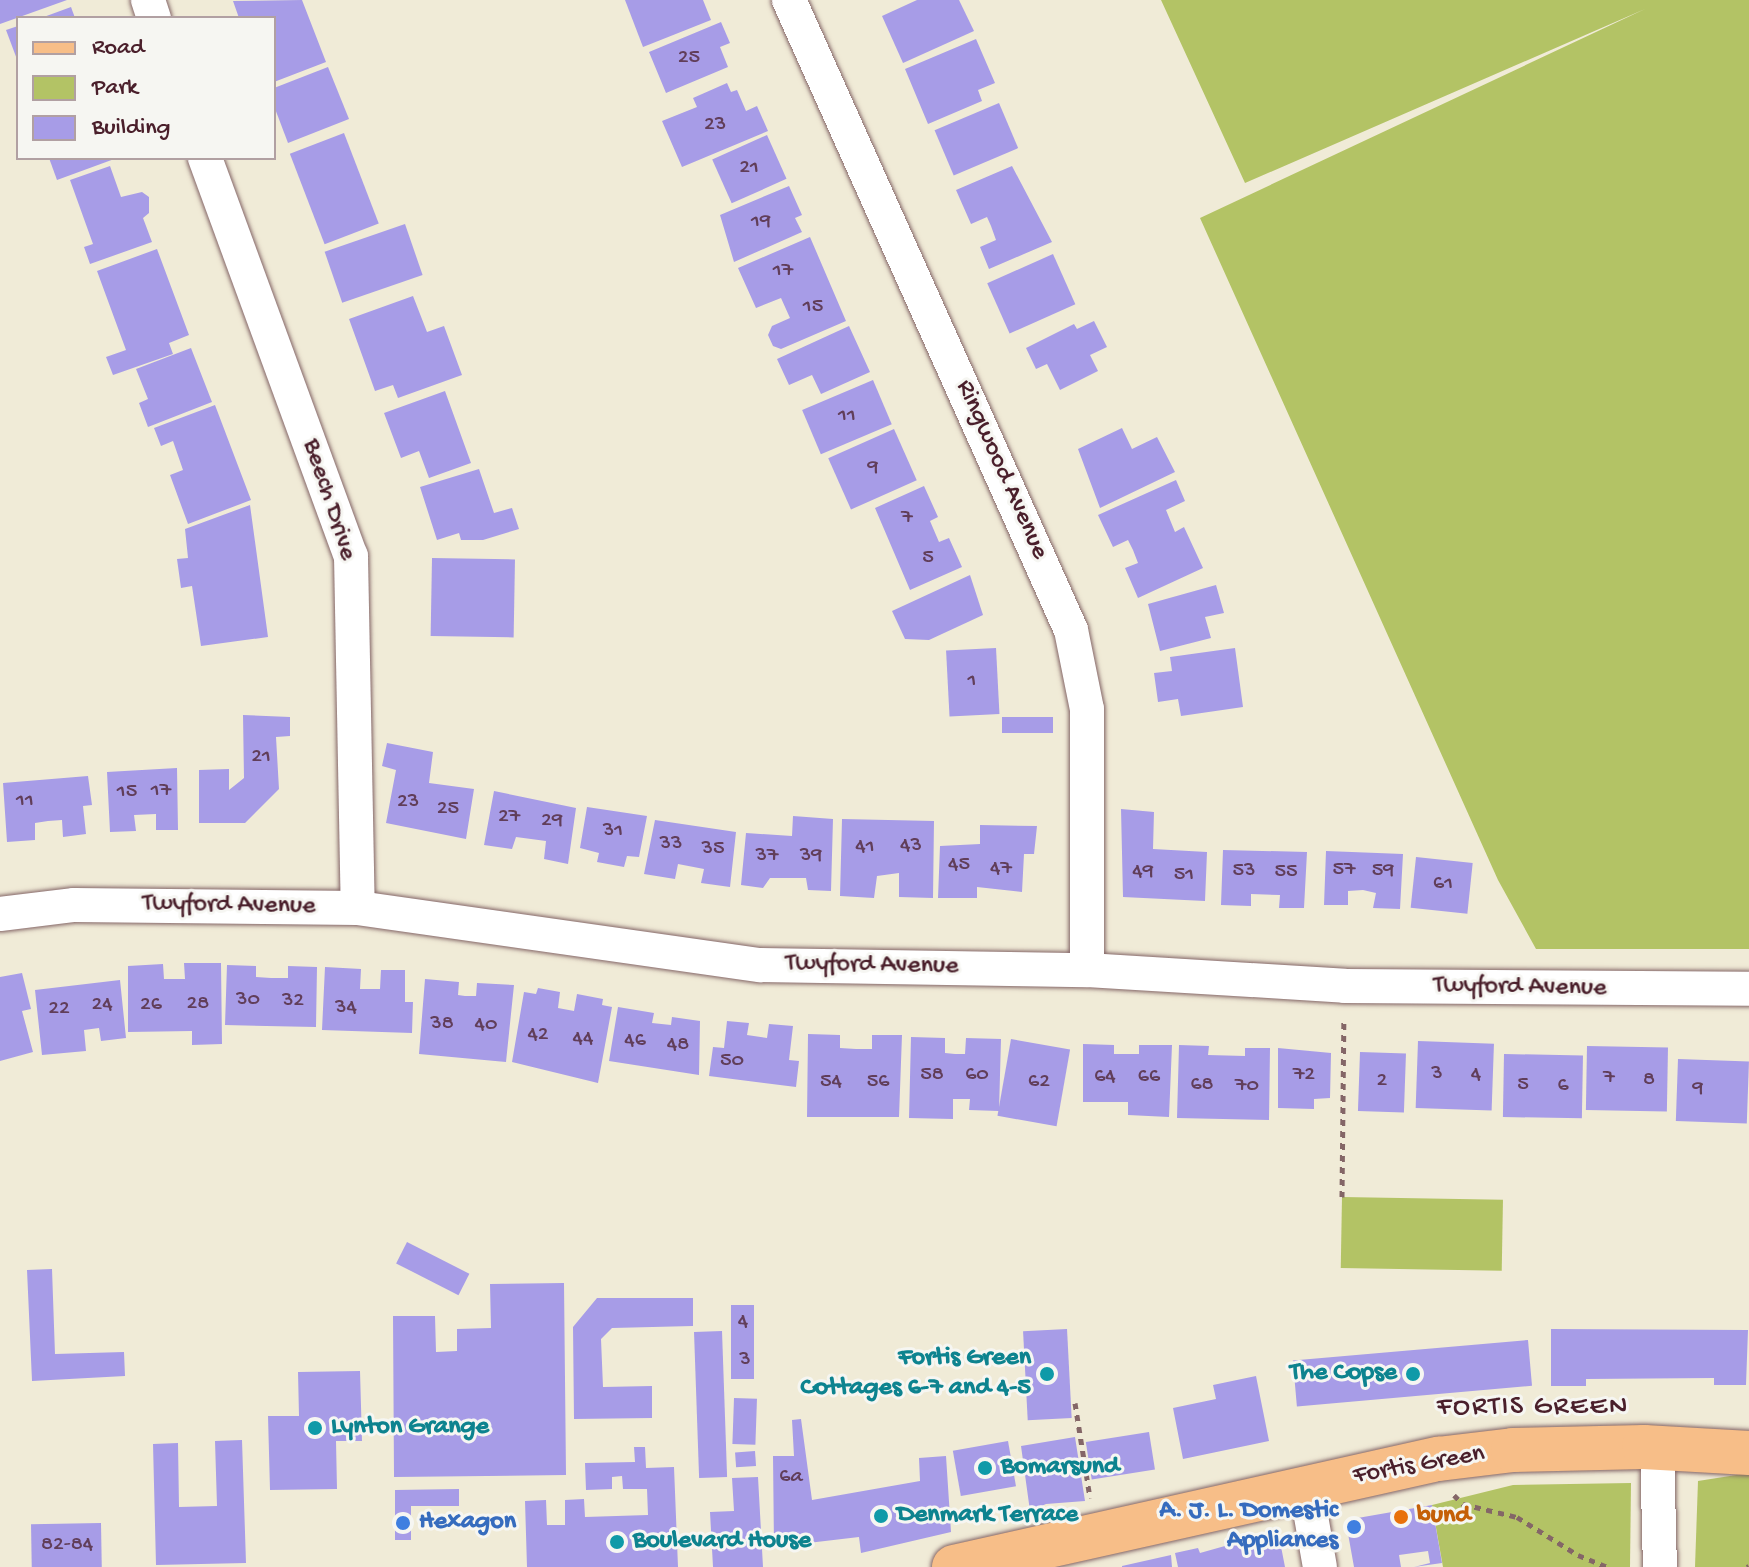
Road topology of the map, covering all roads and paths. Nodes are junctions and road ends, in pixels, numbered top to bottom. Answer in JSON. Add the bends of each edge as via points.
{"nodes":[{"id":1,"x":789,"y":0,"type":"edge"},
{"id":2,"x":206,"y":160,"type":"edge"},
{"id":3,"x":358,"y":908,"type":"junction"},
{"id":4,"x":0,"y":914,"type":"edge"},
{"id":5,"x":1087,"y":970,"type":"junction"},
{"id":6,"x":1345,"y":986,"type":"junction"},
{"id":7,"x":1749,"y":989,"type":"edge"},
{"id":8,"x":1342,"y":1197,"type":"dead end"},
{"id":9,"x":1075,"y":1403,"type":"dead end"},
{"id":10,"x":1657,"y":1447,"type":"junction"},
{"id":11,"x":1749,"y":1453,"type":"edge"},
{"id":12,"x":1423,"y":1462,"type":"junction"},
{"id":13,"x":1306,"y":1488,"type":"junction"},
{"id":14,"x":1095,"y":1535,"type":"junction"},
{"id":15,"x":954,"y":1567,"type":"edge"},
{"id":16,"x":1320,"y":1567,"type":"edge"},
{"id":17,"x":1608,"y":1567,"type":"edge"},
{"id":18,"x":1660,"y":1567,"type":"edge"}],
"edges":[{"from":1,"to":5,"type":"street","name":"Ringwood Avenue","via":[[1071,630],[1087,721]]},
{"from":2,"to":3,"type":"street","name":"Beech Drive","via":[[351,556]]},
{"from":3,"to":4,"type":"street","name":"Twyford Avenue","via":[[74,905]]},
{"from":3,"to":5,"type":"street","name":"Twyford Avenue","via":[[760,965]]},
{"from":5,"to":6,"type":"street","name":"Twyford Avenue"},
{"from":6,"to":7,"type":"street","name":"Twyford Avenue"},
{"from":6,"to":8,"type":"path"},
{"from":9,"to":14,"type":"path"},
{"from":10,"to":11,"type":"main road","name":"Fortis Green"},
{"from":10,"to":12,"type":"main road","name":"Fortis Green","via":[[1513,1450]]},
{"from":10,"to":18,"type":"street"},
{"from":12,"to":13,"type":"main road","name":"Fortis Green"},
{"from":12,"to":17,"type":"path","via":[[1463,1504],[1517,1517]]},
{"from":13,"to":14,"type":"main road","name":"Fortis Green"},
{"from":13,"to":16,"type":"street"},
{"from":14,"to":15,"type":"main road","name":"Fortis Green"}]}
